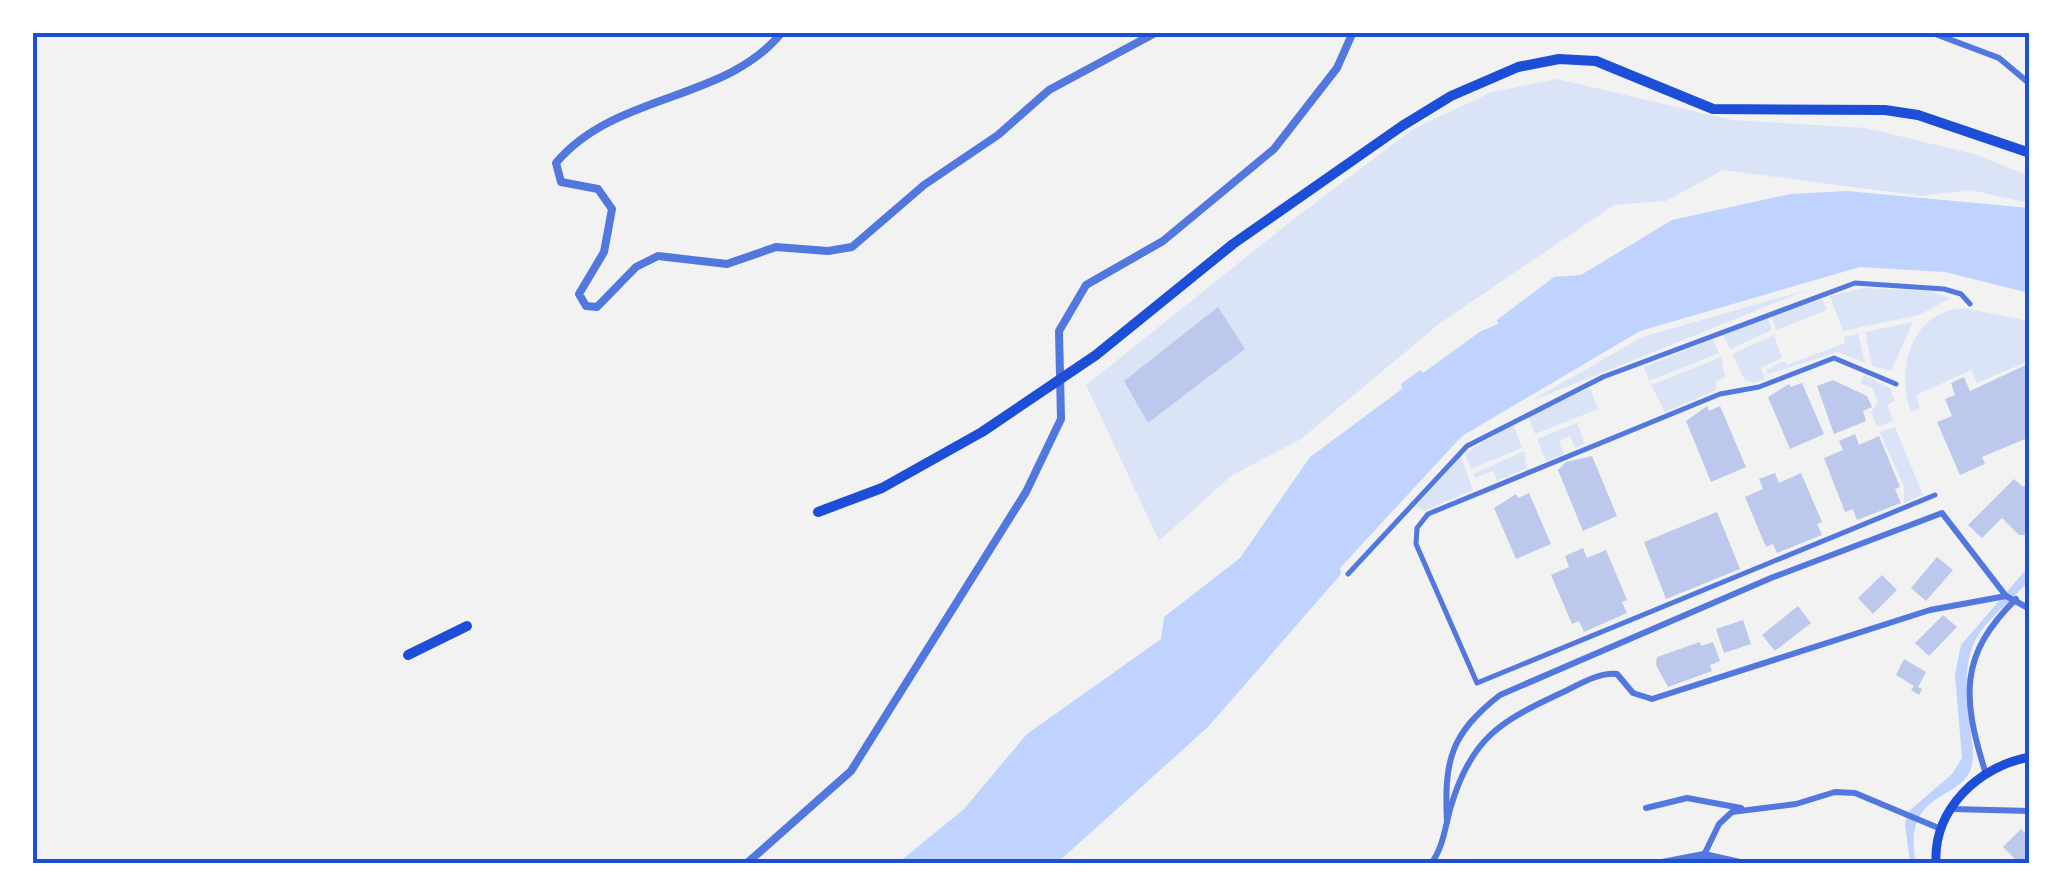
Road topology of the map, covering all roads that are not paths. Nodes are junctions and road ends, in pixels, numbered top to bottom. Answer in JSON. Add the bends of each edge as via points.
{"nodes":[{"id":1,"x":782,"y":32,"type":"edge"},
{"id":2,"x":1156,"y":32,"type":"edge"},
{"id":3,"x":1353,"y":32,"type":"edge"},
{"id":4,"x":1930,"y":32,"type":"edge"},
{"id":5,"x":2030,"y":84,"type":"edge"},
{"id":6,"x":2030,"y":153,"type":"edge"},
{"id":7,"x":1970,"y":304,"type":"dead end"},
{"id":8,"x":1061,"y":380,"type":"junction"},
{"id":9,"x":1896,"y":384,"type":"dead end"},
{"id":10,"x":1935,"y":495,"type":"dead end"},
{"id":11,"x":818,"y":512,"type":"dead end"},
{"id":12,"x":1348,"y":574,"type":"dead end"},
{"id":13,"x":2006,"y":596,"type":"junction"},
{"id":14,"x":2016,"y":599,"type":"junction"},
{"id":15,"x":2030,"y":608,"type":"edge"},
{"id":16,"x":467,"y":626,"type":"dead end"},
{"id":17,"x":408,"y":655,"type":"dead end"},
{"id":18,"x":2030,"y":757,"type":"edge"},
{"id":19,"x":1986,"y":771,"type":"junction"},
{"id":20,"x":1646,"y":808,"type":"dead end"},
{"id":21,"x":1742,"y":808,"type":"junction"},
{"id":22,"x":1951,"y":810,"type":"junction"},
{"id":23,"x":2030,"y":811,"type":"edge"},
{"id":24,"x":1447,"y":822,"type":"junction"},
{"id":25,"x":1940,"y":829,"type":"junction"},
{"id":26,"x":1704,"y":855,"type":"junction"},
{"id":27,"x":1718,"y":860,"type":"edge"},
{"id":28,"x":746,"y":864,"type":"edge"},
{"id":29,"x":1431,"y":864,"type":"edge"},
{"id":30,"x":1658,"y":864,"type":"edge"},
{"id":31,"x":1744,"y":864,"type":"edge"},
{"id":32,"x":1936,"y":864,"type":"edge"}],
"edges":[{"from":1,"to":2,"type":"street","via":[[752,59],[680,97],[618,115],[556,163],[561,182],[598,189],[612,208],[604,252],[579,294],[586,306],[597,307],[636,267],[658,256],[727,264],[776,248],[852,246],[1048,90]]},
{"from":3,"to":8,"type":"street","via":[[1337,68],[1274,148],[1163,241],[1086,285],[1059,331]]},
{"from":4,"to":5,"type":"street","via":[[1999,58]]},
{"from":6,"to":8,"type":"main road","via":[[1918,115],[1713,109],[1596,61],[1538,62],[1472,85],[1402,126],[1234,244]]},
{"from":7,"to":12,"type":"street","via":[[1944,288],[1855,282],[1602,377],[1467,446]]},
{"from":8,"to":11,"type":"main road","via":[[916,470]]},
{"from":8,"to":28,"type":"street","via":[[1061,419],[1047,453],[878,732],[836,787]]},
{"from":9,"to":10,"type":"street","via":[[1834,358],[1759,388],[1713,396],[1428,514],[1416,544],[1476,684]]},
{"from":13,"to":14,"type":"street"},
{"from":13,"to":24,"type":"street","via":[[1904,618],[1652,700],[1634,693],[1617,674],[1602,675],[1487,736],[1465,765]]},
{"from":13,"to":24,"type":"street","via":[[1942,513],[1771,578],[1510,688],[1456,741],[1446,774]]},
{"from":14,"to":15,"type":"street"},
{"from":14,"to":19,"type":"street","via":[[1986,629],[1972,660],[1972,715]]},
{"from":16,"to":17,"type":"main road"},
{"from":18,"to":19,"type":"main road"},
{"from":19,"to":22,"type":"main road"},
{"from":20,"to":21,"type":"street","via":[[1687,798]]},
{"from":21,"to":25,"type":"street","via":[[1845,792]]},
{"from":21,"to":26,"type":"street","via":[[1719,824]]},
{"from":22,"to":23,"type":"street"},
{"from":22,"to":25,"type":"main road"},
{"from":24,"to":29,"type":"street"},
{"from":25,"to":32,"type":"main road"},
{"from":26,"to":27,"type":"street"},
{"from":26,"to":30,"type":"street"},
{"from":27,"to":31,"type":"street"}]}
